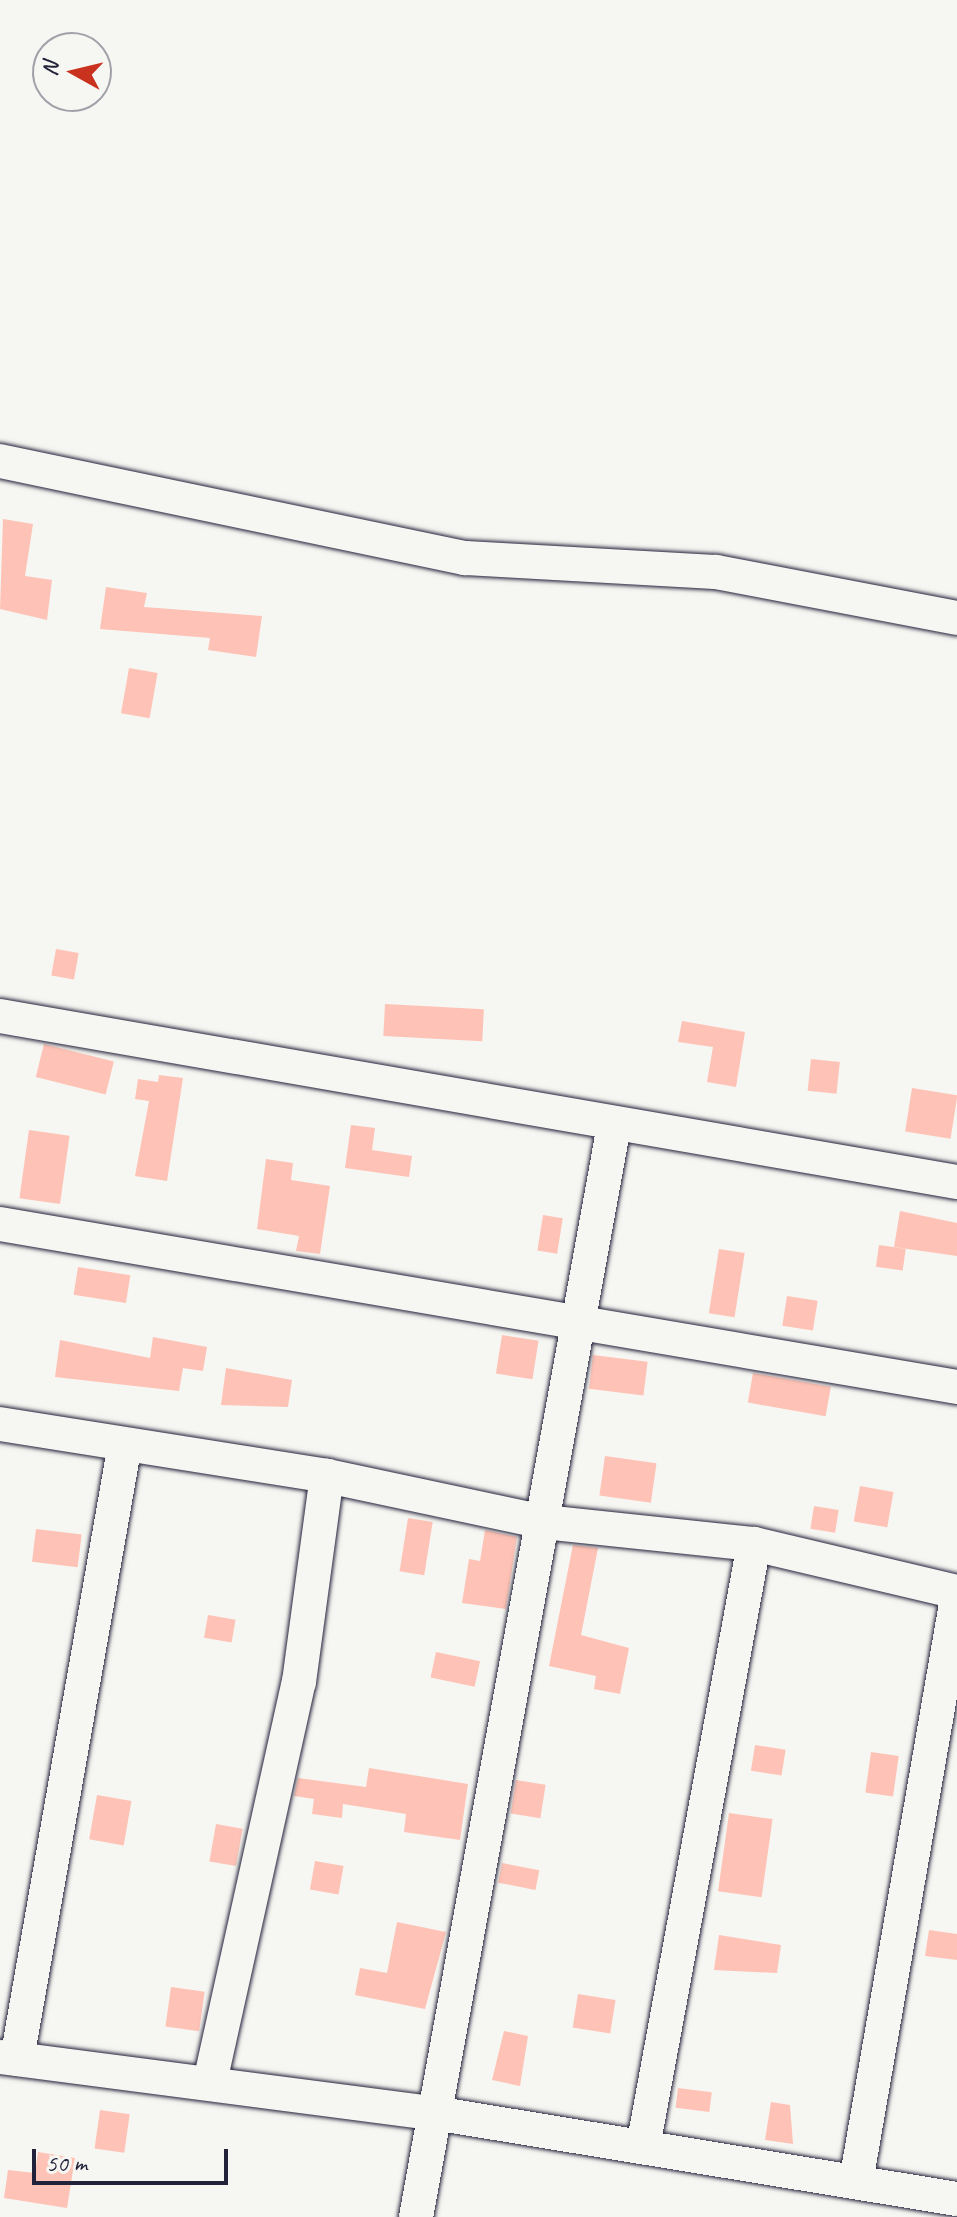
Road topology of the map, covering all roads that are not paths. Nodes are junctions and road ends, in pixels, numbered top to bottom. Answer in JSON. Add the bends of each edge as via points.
{"nodes":[{"id":1,"x":0,"y":461,"type":"edge"},
{"id":2,"x":957,"y":618,"type":"edge"},
{"id":3,"x":0,"y":1016,"type":"edge"},
{"id":4,"x":614,"y":1125,"type":"junction"},
{"id":5,"x":957,"y":1182,"type":"edge"},
{"id":6,"x":0,"y":1224,"type":"edge"},
{"id":7,"x":581,"y":1319,"type":"junction"},
{"id":8,"x":957,"y":1387,"type":"edge"},
{"id":9,"x":0,"y":1424,"type":"edge"},
{"id":10,"x":125,"y":1444,"type":"junction"},
{"id":11,"x":327,"y":1476,"type":"junction"},
{"id":12,"x":544,"y":1522,"type":"junction"},
{"id":13,"x":754,"y":1544,"type":"junction"},
{"id":14,"x":957,"y":1595,"type":"edge"},
{"id":15,"x":9,"y":2058,"type":"edge"},
{"id":16,"x":210,"y":2082,"type":"junction"},
{"id":17,"x":434,"y":2113,"type":"junction"},
{"id":18,"x":643,"y":2147,"type":"junction"},
{"id":19,"x":856,"y":2182,"type":"junction"},
{"id":20,"x":957,"y":2199,"type":"edge"},
{"id":21,"x":416,"y":2217,"type":"edge"}],
"edges":[{"from":1,"to":2,"type":"street","via":[[465,558],[716,572]]},
{"from":3,"to":4,"type":"street"},
{"from":4,"to":5,"type":"street"},
{"from":4,"to":7,"type":"street"},
{"from":6,"to":7,"type":"street"},
{"from":7,"to":8,"type":"street"},
{"from":7,"to":12,"type":"street"},
{"from":9,"to":10,"type":"street"},
{"from":10,"to":11,"type":"street"},
{"from":10,"to":15,"type":"street"},
{"from":11,"to":12,"type":"street"},
{"from":11,"to":16,"type":"street","via":[[299,1682]]},
{"from":12,"to":13,"type":"street"},
{"from":12,"to":17,"type":"street"},
{"from":13,"to":14,"type":"street"},
{"from":13,"to":18,"type":"street"},
{"from":14,"to":19,"type":"street"},
{"from":15,"to":16,"type":"street"},
{"from":16,"to":17,"type":"street"},
{"from":17,"to":18,"type":"street"},
{"from":17,"to":21,"type":"street"},
{"from":18,"to":19,"type":"street"},
{"from":19,"to":20,"type":"street"}]}
